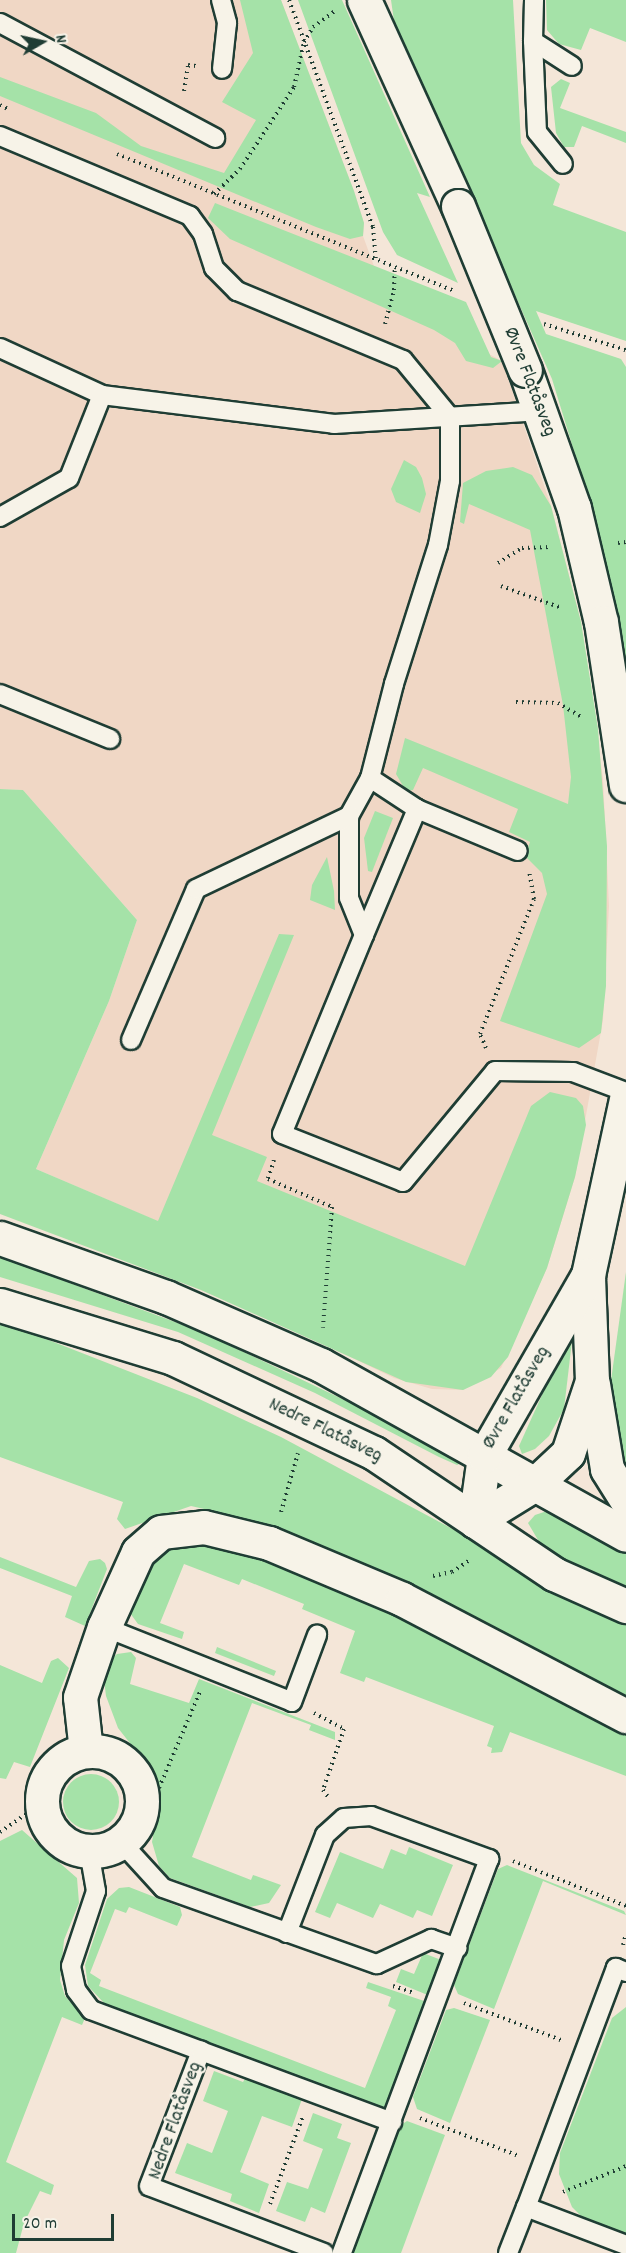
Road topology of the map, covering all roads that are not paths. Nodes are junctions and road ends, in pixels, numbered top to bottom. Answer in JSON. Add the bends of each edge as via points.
{"nodes":[{"id":1,"x":221,"y":0,"type":"edge"},
{"id":2,"x":534,"y":0,"type":"edge"},
{"id":3,"x":354,"y":3,"type":"edge"},
{"id":4,"x":0,"y":23,"type":"edge"},
{"id":5,"x":533,"y":42,"type":"junction"},
{"id":6,"x":572,"y":66,"type":"dead end"},
{"id":7,"x":222,"y":69,"type":"dead end"},
{"id":8,"x":0,"y":136,"type":"edge"},
{"id":9,"x":215,"y":138,"type":"dead end"},
{"id":10,"x":563,"y":164,"type":"dead end"},
{"id":11,"x":0,"y":348,"type":"edge"},
{"id":12,"x":102,"y":395,"type":"junction"},
{"id":13,"x":542,"y":411,"type":"junction"},
{"id":14,"x":450,"y":417,"type":"junction"},
{"id":15,"x":0,"y":517,"type":"edge"},
{"id":16,"x":0,"y":694,"type":"edge"},
{"id":17,"x":110,"y":739,"type":"dead end"},
{"id":18,"x":370,"y":778,"type":"junction"},
{"id":19,"x":626,"y":785,"type":"edge"},
{"id":20,"x":417,"y":809,"type":"junction"},
{"id":21,"x":349,"y":816,"type":"junction"},
{"id":22,"x":518,"y":851,"type":"road end"},
{"id":23,"x":364,"y":935,"type":"junction"},
{"id":24,"x":131,"y":1040,"type":"dead end"},
{"id":25,"x":626,"y":1092,"type":"edge"},
{"id":26,"x":626,"y":1099,"type":"edge"},
{"id":27,"x":0,"y":1238,"type":"edge"},
{"id":28,"x":588,"y":1275,"type":"junction"},
{"id":29,"x":0,"y":1305,"type":"edge"},
{"id":30,"x":592,"y":1381,"type":"junction"},
{"id":31,"x":484,"y":1456,"type":"junction"},
{"id":32,"x":535,"y":1484,"type":"junction"},
{"id":33,"x":626,"y":1499,"type":"edge"},
{"id":34,"x":475,"y":1521,"type":"junction"},
{"id":35,"x":626,"y":1536,"type":"edge"},
{"id":36,"x":626,"y":1606,"type":"edge"},
{"id":37,"x":104,"y":1627,"type":"junction"},
{"id":38,"x":317,"y":1635,"type":"dead end"},
{"id":39,"x":626,"y":1716,"type":"edge"},
{"id":40,"x":86,"y":1751,"type":"junction"},
{"id":41,"x":121,"y":1842,"type":"junction"},
{"id":42,"x":89,"y":1851,"type":"junction"},
{"id":43,"x":287,"y":1933,"type":"junction"},
{"id":44,"x":457,"y":1948,"type":"junction"},
{"id":45,"x":626,"y":1972,"type":"edge"},
{"id":46,"x":201,"y":2051,"type":"junction"},
{"id":47,"x":394,"y":2116,"type":"junction"},
{"id":48,"x":526,"y":2207,"type":"junction"},
{"id":49,"x":626,"y":2244,"type":"edge"},
{"id":50,"x":324,"y":2253,"type":"edge"},
{"id":51,"x":342,"y":2253,"type":"edge"},
{"id":52,"x":508,"y":2253,"type":"edge"}],
"edges":[{"from":1,"to":7,"type":"lane","via":[[227,23]]},
{"from":2,"to":5,"type":"lane"},
{"from":3,"to":13,"type":"street","name":"Øvre Flatåsveg","bridge":true,"via":[[458,206]]},
{"from":4,"to":9,"type":"lane"},
{"from":5,"to":6,"type":"lane"},
{"from":5,"to":10,"type":"lane","via":[[537,132]]},
{"from":8,"to":14,"type":"lane","via":[[190,216],[203,234],[214,268],[237,291],[403,360]]},
{"from":11,"to":12,"type":"lane"},
{"from":12,"to":14,"type":"lane","via":[[334,424]]},
{"from":12,"to":15,"type":"lane","via":[[69,478]]},
{"from":13,"to":14,"type":"lane"},
{"from":13,"to":19,"type":"street","name":"Øvre Flatåsveg","via":[[574,508],[602,622]]},
{"from":14,"to":18,"type":"lane","via":[[450,480],[438,545],[394,684]]},
{"from":16,"to":17,"type":"lane"},
{"from":18,"to":20,"type":"lane"},
{"from":18,"to":21,"type":"lane"},
{"from":20,"to":22,"type":"lane"},
{"from":20,"to":23,"type":"lane"},
{"from":21,"to":23,"type":"lane","via":[[349,898]]},
{"from":21,"to":24,"type":"lane","via":[[196,889]]},
{"from":23,"to":25,"type":"lane","via":[[282,1134],[403,1182],[495,1071],[573,1072]]},
{"from":26,"to":28,"type":"street","name":"Øvre Flatåsveg"},
{"from":27,"to":31,"type":"street","via":[[166,1297],[321,1365]]},
{"from":28,"to":30,"type":"street","name":"Øvre Flatåsveg"},
{"from":28,"to":31,"type":"street","name":"Øvre Flatåsveg"},
{"from":29,"to":34,"type":"street","name":"Nedre Flatåsveg","via":[[172,1358],[374,1454]]},
{"from":30,"to":32,"type":"street","name":"Øvre Flatåsveg","via":[[568,1453]]},
{"from":30,"to":33,"type":"street","via":[[607,1469]]},
{"from":31,"to":32,"type":"street"},
{"from":31,"to":34,"type":"street","name":"Øvre Flatåsveg"},
{"from":32,"to":34,"type":"street","name":"Øvre Flatåsveg"},
{"from":32,"to":35,"type":"street"},
{"from":34,"to":36,"type":"street","name":"Nedre Flatåsveg","via":[[554,1574]]},
{"from":37,"to":38,"type":"lane","via":[[292,1702]]},
{"from":37,"to":39,"type":"street","via":[[138,1552],[160,1532],[204,1527],[269,1543],[402,1599]]},
{"from":37,"to":40,"type":"street","via":[[80,1697]]},
{"from":40,"to":41,"type":"street","via":[[118,1758],[139,1783],[142,1799],[136,1823]]},
{"from":40,"to":42,"type":"street","via":[[68,1757],[54,1769],[44,1785],[42,1803],[46,1821],[57,1836],[71,1847]]},
{"from":41,"to":42,"type":"street"},
{"from":41,"to":43,"type":"lane","via":[[163,1888]]},
{"from":42,"to":46,"type":"lane","name":"Nedre Flatåsveg","via":[[96,1891],[71,1966],[76,1990],[91,2010]]},
{"from":43,"to":44,"type":"lane","via":[[377,1964],[430,1939]]},
{"from":43,"to":44,"type":"lane","via":[[325,1835],[344,1818],[371,1816],[489,1859]]},
{"from":44,"to":47,"type":"lane"},
{"from":45,"to":48,"type":"lane","via":[[616,1968]]},
{"from":46,"to":47,"type":"lane","name":"Nedre Flatåsveg","via":[[312,2092]]},
{"from":46,"to":50,"type":"lane","name":"Nedre Flatåsveg","via":[[149,2186]]},
{"from":47,"to":51,"type":"lane"},
{"from":48,"to":49,"type":"lane"},
{"from":48,"to":52,"type":"lane"}]}
